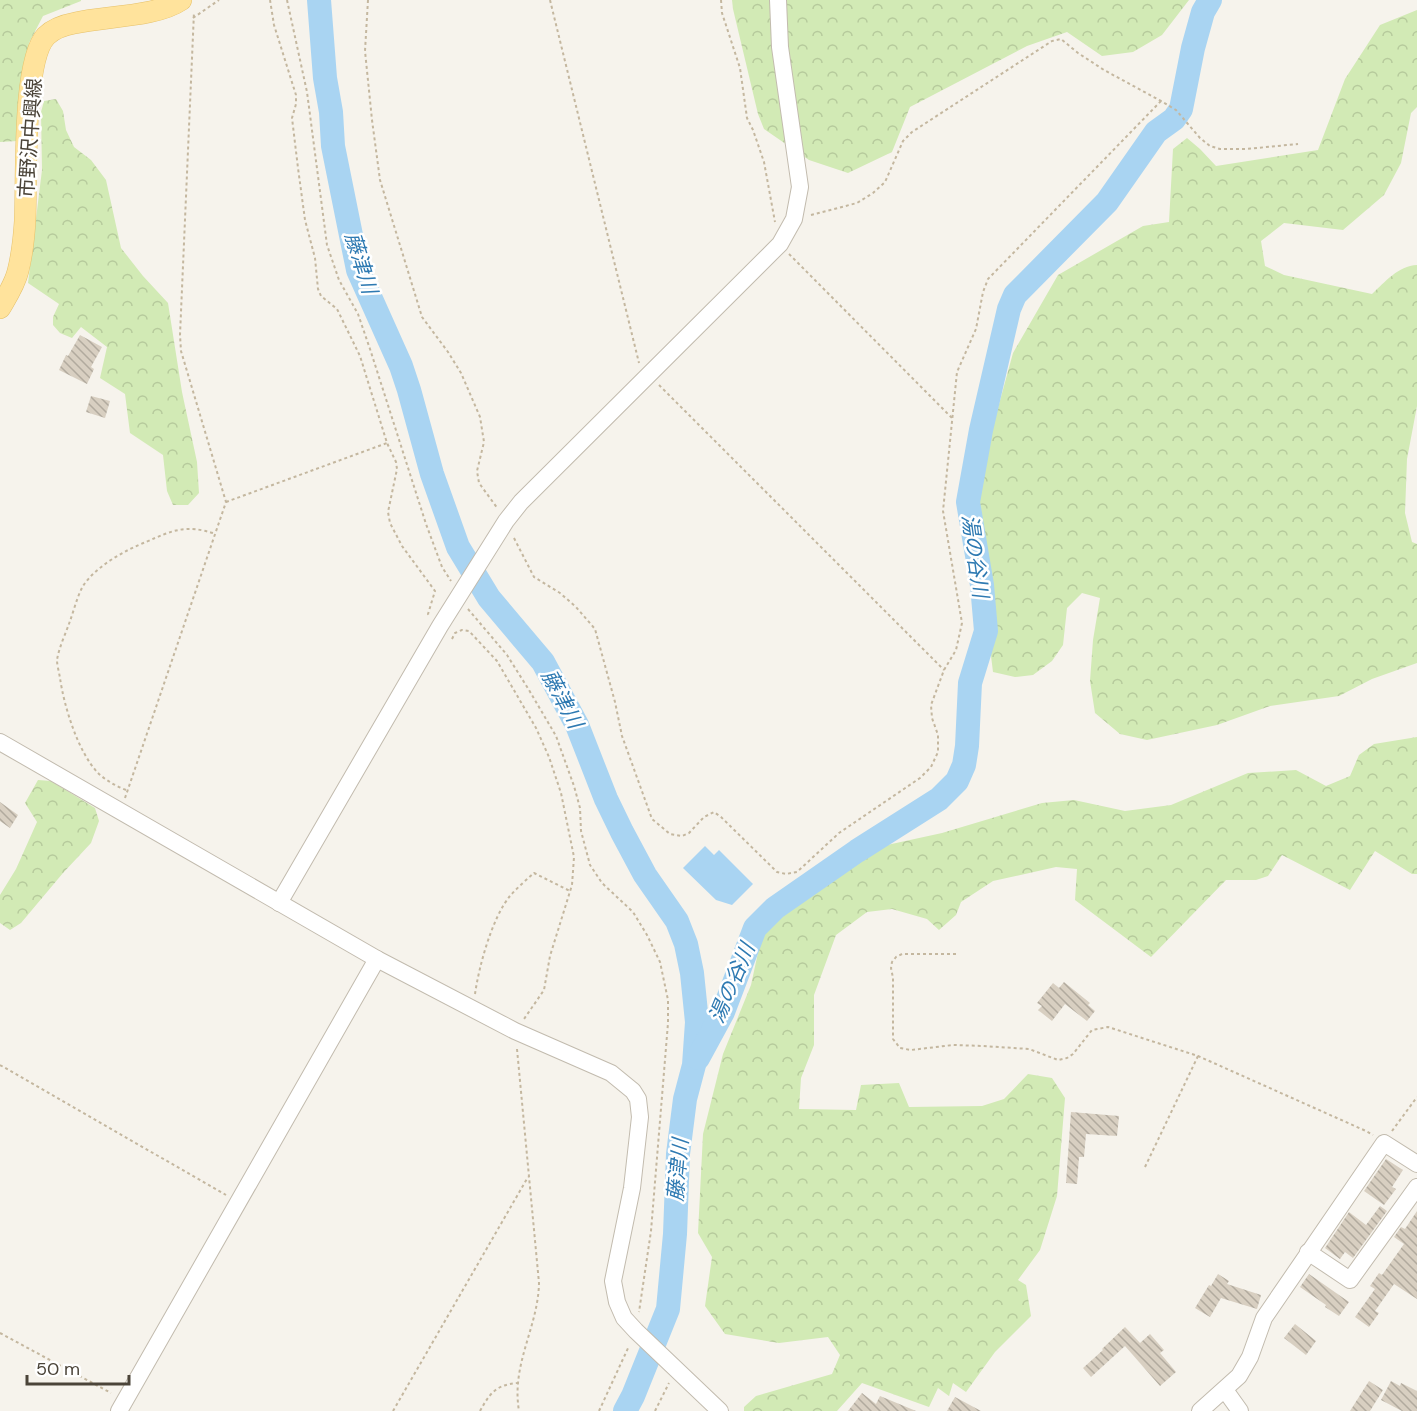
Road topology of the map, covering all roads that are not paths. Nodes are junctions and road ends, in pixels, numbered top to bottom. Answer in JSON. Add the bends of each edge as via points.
{"nodes":[{"id":1,"x":778,"y":0,"type":"edge"},
{"id":2,"x":187,"y":4,"type":"edge"},
{"id":3,"x":0,"y":308,"type":"edge"},
{"id":4,"x":0,"y":742,"type":"edge"},
{"id":5,"x":279,"y":903,"type":"junction"},
{"id":6,"x":378,"y":959,"type":"junction"},
{"id":7,"x":1417,"y":1164,"type":"edge"},
{"id":8,"x":1417,"y":1187,"type":"edge"},
{"id":9,"x":1308,"y":1252,"type":"junction"},
{"id":10,"x":1225,"y":1390,"type":"junction"},
{"id":11,"x":122,"y":1406,"type":"edge"},
{"id":12,"x":720,"y":1411,"type":"edge"},
{"id":13,"x":1200,"y":1411,"type":"edge"},
{"id":14,"x":1240,"y":1411,"type":"edge"}],
"edges":[{"from":1,"to":5,"type":"street","via":[[780,47],[800,187],[794,219],[780,244],[506,521],[440,626]]},
{"from":2,"to":3,"type":"main road","name":"市野沢中興線","via":[[83,21],[59,27],[45,36],[37,53],[29,97],[25,221],[18,272]]},
{"from":4,"to":5,"type":"street"},
{"from":5,"to":6,"type":"street"},
{"from":6,"to":11,"type":"street"},
{"from":6,"to":12,"type":"street","via":[[515,1031],[611,1073],[633,1091],[640,1117],[632,1188],[613,1281],[616,1302],[636,1331]]},
{"from":7,"to":9,"type":"street","via":[[1384,1143]]},
{"from":8,"to":9,"type":"street","via":[[1350,1280]]},
{"from":9,"to":10,"type":"street","via":[[1264,1318],[1245,1367]]},
{"from":10,"to":13,"type":"street"},
{"from":10,"to":14,"type":"street"}]}
